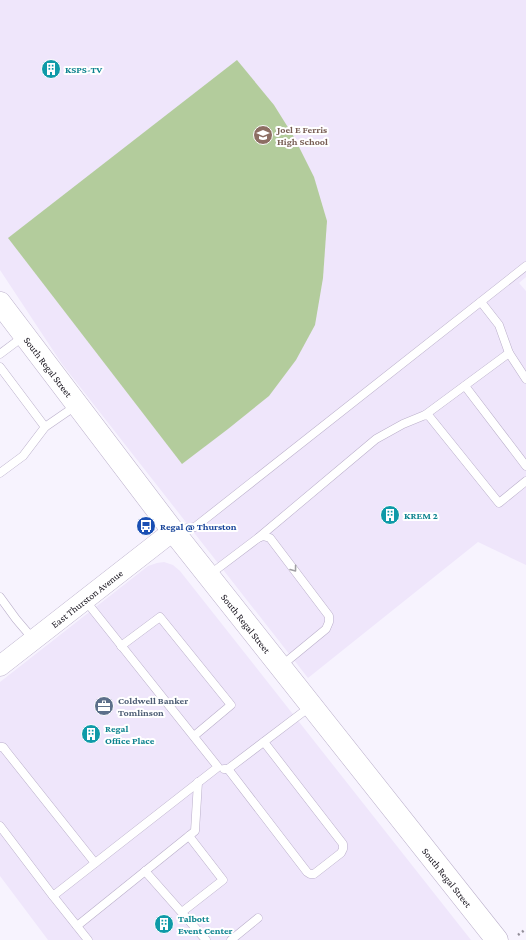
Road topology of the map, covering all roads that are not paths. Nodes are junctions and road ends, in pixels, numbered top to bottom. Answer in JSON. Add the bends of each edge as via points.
{"nodes":[{"id":1,"x":526,"y":266,"type":"edge"},
{"id":2,"x":481,"y":302,"type":"junction"},
{"id":3,"x":0,"y":303,"type":"edge"},
{"id":4,"x":25,"y":335,"type":"junction"},
{"id":5,"x":509,"y":353,"type":"junction"},
{"id":6,"x":0,"y":354,"type":"edge"},
{"id":7,"x":0,"y":367,"type":"edge"},
{"id":8,"x":526,"y":379,"type":"edge"},
{"id":9,"x":465,"y":386,"type":"junction"},
{"id":10,"x":77,"y":405,"type":"junction"},
{"id":11,"x":424,"y":415,"type":"junction"},
{"id":12,"x":45,"y":427,"type":"junction"},
{"id":13,"x":526,"y":466,"type":"edge"},
{"id":14,"x":0,"y":473,"type":"edge"},
{"id":15,"x":526,"y":481,"type":"edge"},
{"id":16,"x":173,"y":531,"type":"junction"},
{"id":17,"x":258,"y":538,"type":"junction"},
{"id":18,"x":208,"y":576,"type":"junction"},
{"id":19,"x":0,"y":597,"type":"edge"},
{"id":20,"x":85,"y":600,"type":"junction"},
{"id":21,"x":34,"y":640,"type":"junction"},
{"id":22,"x":122,"y":646,"type":"junction"},
{"id":23,"x":0,"y":666,"type":"edge"},
{"id":24,"x":280,"y":666,"type":"junction"},
{"id":25,"x":312,"y":706,"type":"junction"},
{"id":26,"x":194,"y":736,"type":"junction"},
{"id":27,"x":264,"y":742,"type":"junction"},
{"id":28,"x":0,"y":747,"type":"edge"},
{"id":29,"x":218,"y":767,"type":"junction"},
{"id":30,"x":228,"y":769,"type":"junction"},
{"id":31,"x":198,"y":782,"type":"junction"},
{"id":32,"x":0,"y":826,"type":"edge"},
{"id":33,"x":189,"y":836,"type":"junction"},
{"id":34,"x":95,"y":863,"type":"junction"},
{"id":35,"x":145,"y":871,"type":"junction"},
{"id":36,"x":53,"y":896,"type":"junction"},
{"id":37,"x":182,"y":912,"type":"junction"},
{"id":38,"x":258,"y":918,"type":"dead end"},
{"id":39,"x":77,"y":926,"type":"junction"},
{"id":40,"x":508,"y":938,"type":"edge"},
{"id":41,"x":88,"y":940,"type":"edge"},
{"id":42,"x":206,"y":940,"type":"edge"},
{"id":43,"x":232,"y":940,"type":"edge"}],
"edges":[{"from":1,"to":2,"type":"lane"},
{"from":2,"to":5,"type":"lane","via":[[499,325]]},
{"from":2,"to":16,"type":"lane","via":[[195,527]]},
{"from":3,"to":4,"type":"main road","name":"South Regal Street"},
{"from":4,"to":6,"type":"lane"},
{"from":4,"to":10,"type":"main road","name":"South Regal Street"},
{"from":5,"to":8,"type":"lane"},
{"from":5,"to":9,"type":"lane"},
{"from":7,"to":12,"type":"lane"},
{"from":9,"to":11,"type":"lane"},
{"from":9,"to":13,"type":"lane"},
{"from":10,"to":12,"type":"lane"},
{"from":10,"to":16,"type":"main road","name":"South Regal Street"},
{"from":11,"to":15,"type":"lane","via":[[429,416],[499,503]]},
{"from":11,"to":17,"type":"lane","via":[[376,439]]},
{"from":12,"to":14,"type":"lane","via":[[23,456]]},
{"from":16,"to":18,"type":"main road","name":"South Regal Street"},
{"from":16,"to":20,"type":"street","name":"East Thurston Avenue"},
{"from":17,"to":18,"type":"lane"},
{"from":17,"to":24,"type":"lane","one_way":true,"via":[[270,538],[328,616],[326,629]]},
{"from":18,"to":24,"type":"main road","name":"South Regal Street"},
{"from":19,"to":21,"type":"lane"},
{"from":20,"to":21,"type":"street","name":"East Thurston Avenue"},
{"from":20,"to":22,"type":"lane"},
{"from":21,"to":23,"type":"street","name":"East Thurston Avenue"},
{"from":22,"to":26,"type":"lane"},
{"from":22,"to":26,"type":"lane","via":[[160,617],[231,705]]},
{"from":24,"to":25,"type":"main road","name":"South Regal Street"},
{"from":25,"to":27,"type":"lane"},
{"from":25,"to":40,"type":"main road","name":"South Regal Street"},
{"from":26,"to":29,"type":"lane"},
{"from":27,"to":30,"type":"lane"},
{"from":27,"to":30,"type":"lane","via":[[343,844],[341,853],[314,874],[307,872]]},
{"from":28,"to":34,"type":"lane","via":[[3,747]]},
{"from":29,"to":30,"type":"lane"},
{"from":29,"to":31,"type":"lane"},
{"from":31,"to":33,"type":"lane","via":[[195,831]]},
{"from":31,"to":34,"type":"lane"},
{"from":32,"to":36,"type":"lane"},
{"from":33,"to":35,"type":"lane"},
{"from":33,"to":37,"type":"lane","via":[[223,880]]},
{"from":34,"to":36,"type":"lane"},
{"from":35,"to":37,"type":"lane"},
{"from":35,"to":39,"type":"lane"},
{"from":36,"to":39,"type":"lane"},
{"from":37,"to":42,"type":"lane"},
{"from":38,"to":43,"type":"lane"},
{"from":39,"to":41,"type":"lane"}]}
